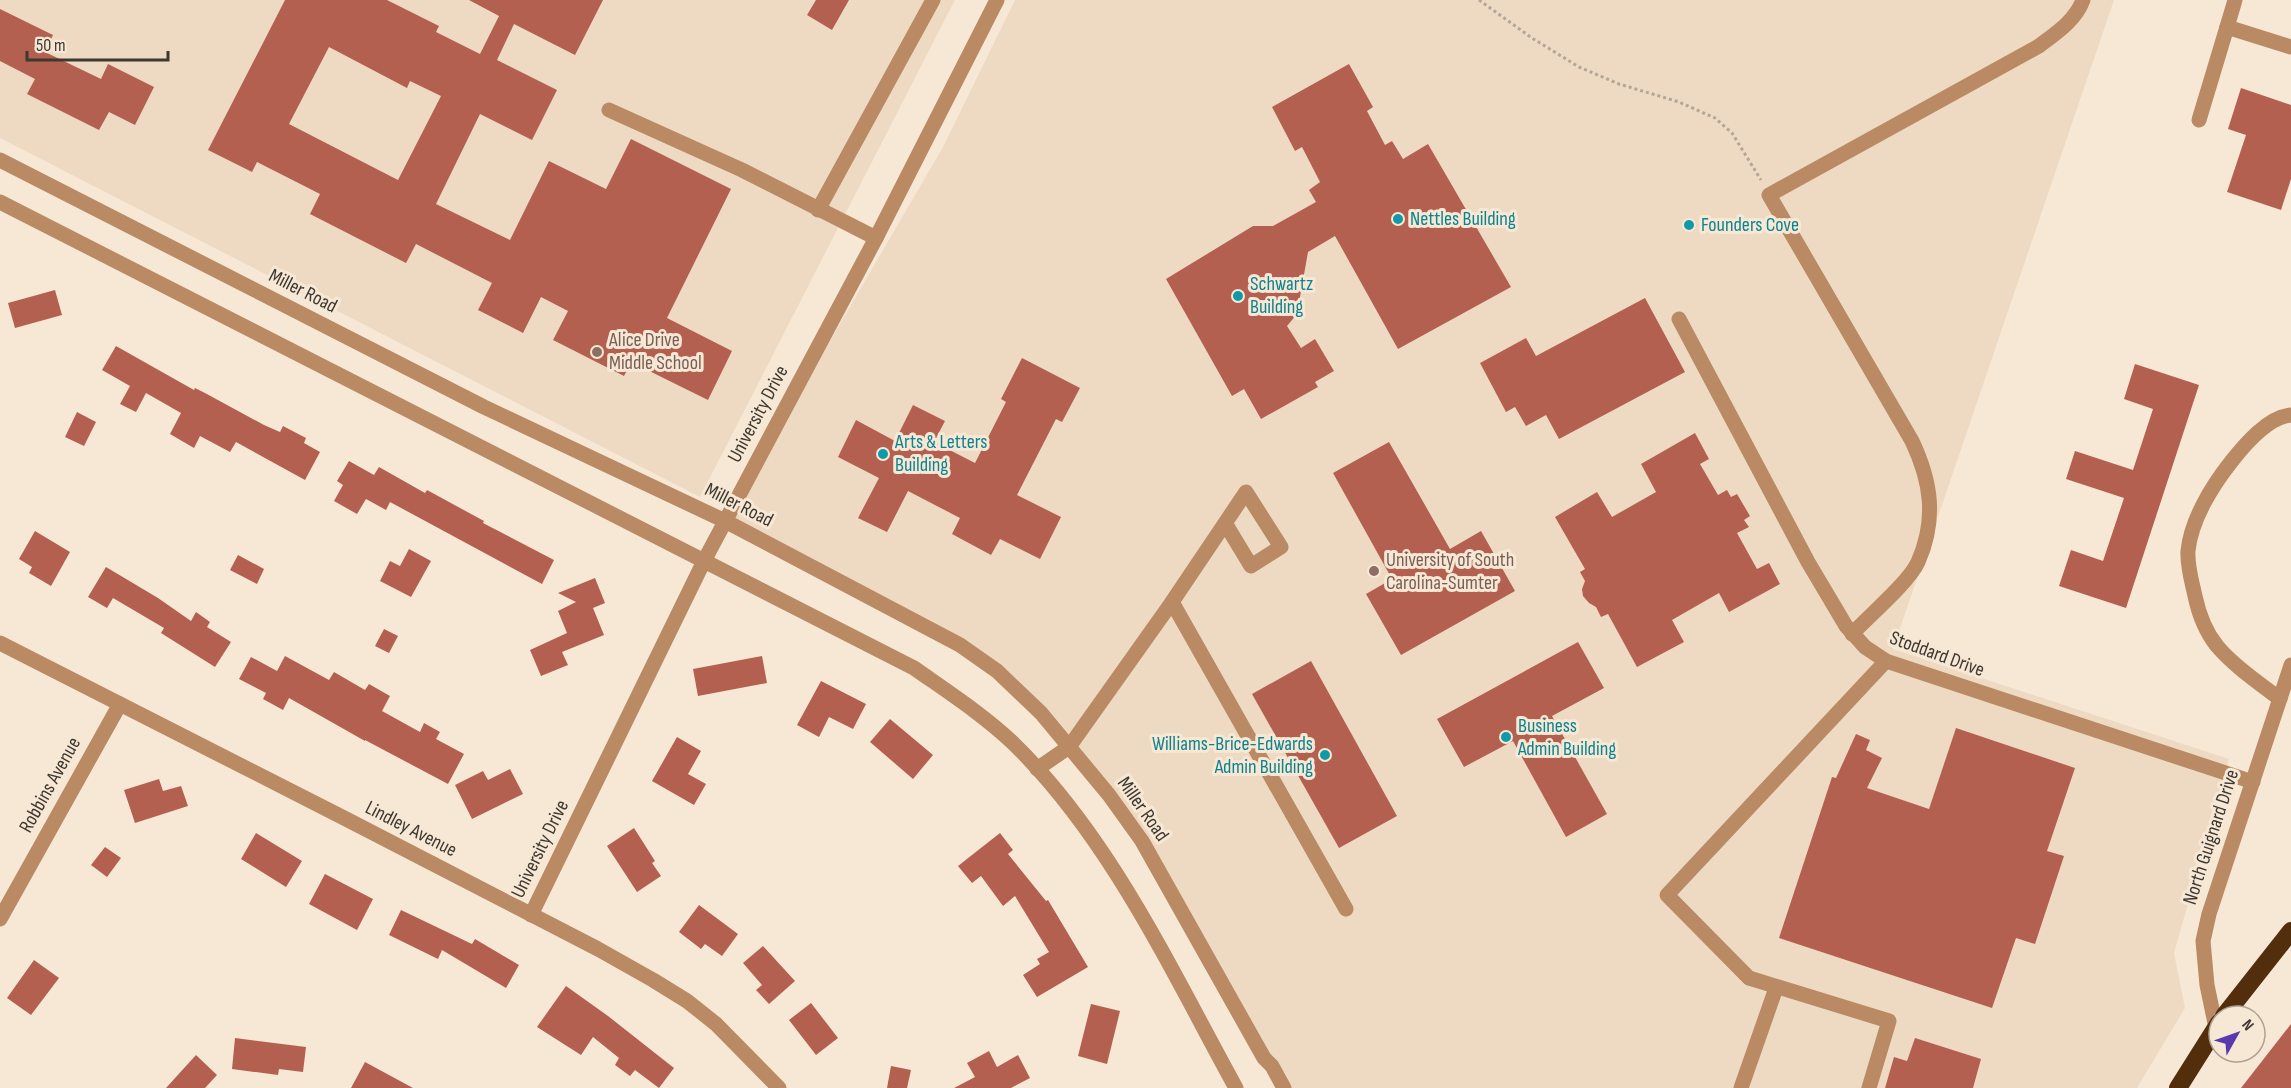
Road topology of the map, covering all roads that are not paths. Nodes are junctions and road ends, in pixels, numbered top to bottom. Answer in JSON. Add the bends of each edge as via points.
{"nodes":[{"id":1,"x":933,"y":0,"type":"edge"},
{"id":2,"x":997,"y":0,"type":"edge"},
{"id":3,"x":2083,"y":0,"type":"edge"},
{"id":4,"x":2235,"y":0,"type":"edge"},
{"id":5,"x":2227,"y":27,"type":"junction"},
{"id":6,"x":2291,"y":47,"type":"edge"},
{"id":7,"x":609,"y":110,"type":"dead end"},
{"id":8,"x":2199,"y":120,"type":"dead end"},
{"id":9,"x":0,"y":160,"type":"edge"},
{"id":10,"x":0,"y":202,"type":"edge"},
{"id":11,"x":818,"y":210,"type":"junction"},
{"id":12,"x":876,"y":238,"type":"junction"},
{"id":13,"x":1678,"y":319,"type":"dead end"},
{"id":14,"x":2291,"y":415,"type":"edge"},
{"id":15,"x":725,"y":521,"type":"junction"},
{"id":16,"x":1225,"y":523,"type":"junction"},
{"id":17,"x":704,"y":561,"type":"junction"},
{"id":18,"x":1172,"y":602,"type":"junction"},
{"id":19,"x":1852,"y":634,"type":"junction"},
{"id":20,"x":0,"y":643,"type":"edge"},
{"id":21,"x":1886,"y":661,"type":"junction"},
{"id":22,"x":2291,"y":665,"type":"edge"},
{"id":23,"x":2280,"y":699,"type":"junction"},
{"id":24,"x":120,"y":704,"type":"junction"},
{"id":25,"x":1069,"y":747,"type":"junction"},
{"id":26,"x":1037,"y":769,"type":"junction"},
{"id":27,"x":2253,"y":782,"type":"junction"},
{"id":28,"x":1346,"y":909,"type":"dead end"},
{"id":29,"x":531,"y":915,"type":"junction"},
{"id":30,"x":0,"y":919,"type":"edge"},
{"id":31,"x":2291,"y":931,"type":"edge"},
{"id":32,"x":1776,"y":988,"type":"junction"},
{"id":33,"x":2214,"y":1004,"type":"edge"},
{"id":34,"x":2232,"y":1004,"type":"edge"},
{"id":35,"x":2207,"y":1042,"type":"edge"},
{"id":36,"x":1229,"y":1086,"type":"edge"},
{"id":37,"x":779,"y":1088,"type":"edge"},
{"id":38,"x":1284,"y":1088,"type":"edge"},
{"id":39,"x":1741,"y":1088,"type":"edge"},
{"id":40,"x":1869,"y":1088,"type":"edge"},
{"id":41,"x":2178,"y":1088,"type":"edge"}],
"edges":[{"from":1,"to":11,"type":"street"},
{"from":2,"to":12,"type":"street","name":"University Drive"},
{"from":3,"to":19,"type":"street","via":[[2065,27],[2039,45],[1769,195],[1924,466],[1930,499],[1926,535],[1917,563]]},
{"from":4,"to":5,"type":"street"},
{"from":5,"to":6,"type":"street"},
{"from":5,"to":8,"type":"street"},
{"from":7,"to":11,"type":"street","via":[[742,170]]},
{"from":9,"to":15,"type":"street","name":"Miller Road","via":[[484,407]]},
{"from":10,"to":17,"type":"street"},
{"from":11,"to":12,"type":"street"},
{"from":12,"to":15,"type":"street","name":"University Drive"},
{"from":13,"to":19,"type":"street","name":"Stoddard Drive","via":[[1808,562]]},
{"from":14,"to":23,"type":"street","via":[[2261,429],[2222,473],[2199,511],[2188,551],[2200,618],[2217,646]]},
{"from":15,"to":17,"type":"street","name":"University Drive"},
{"from":15,"to":25,"type":"street","name":"Miller Road","via":[[960,645],[998,672],[1041,713]]},
{"from":16,"to":16,"type":"street","via":[[1246,492],[1281,547],[1251,566]]},
{"from":16,"to":18,"type":"street"},
{"from":17,"to":26,"type":"street","via":[[914,668],[986,719]]},
{"from":17,"to":29,"type":"street","name":"University Drive"},
{"from":18,"to":25,"type":"street"},
{"from":18,"to":28,"type":"street"},
{"from":19,"to":21,"type":"street","name":"Stoddard Drive"},
{"from":20,"to":24,"type":"street","name":"Lindley Avenue"},
{"from":21,"to":27,"type":"street","name":"Stoddard Drive"},
{"from":21,"to":32,"type":"street","via":[[1667,895],[1749,978]]},
{"from":22,"to":23,"type":"street","name":"North Guignard Drive"},
{"from":23,"to":27,"type":"street","name":"North Guignard Drive"},
{"from":24,"to":29,"type":"street","name":"Lindley Avenue"},
{"from":24,"to":30,"type":"street","name":"Robbins Avenue"},
{"from":25,"to":26,"type":"street"},
{"from":25,"to":38,"type":"street","name":"Miller Road","via":[[1142,840]]},
{"from":26,"to":36,"type":"street","via":[[1100,848]]},
{"from":27,"to":33,"type":"street","name":"North Guignard Drive","via":[[2203,940],[2207,985]]},
{"from":29,"to":37,"type":"street","name":"Lindley Avenue","via":[[687,1001],[716,1024]]},
{"from":31,"to":34,"type":"highway"},
{"from":32,"to":39,"type":"street"},
{"from":32,"to":40,"type":"street","via":[[1888,1021]]},
{"from":35,"to":41,"type":"highway"}]}
